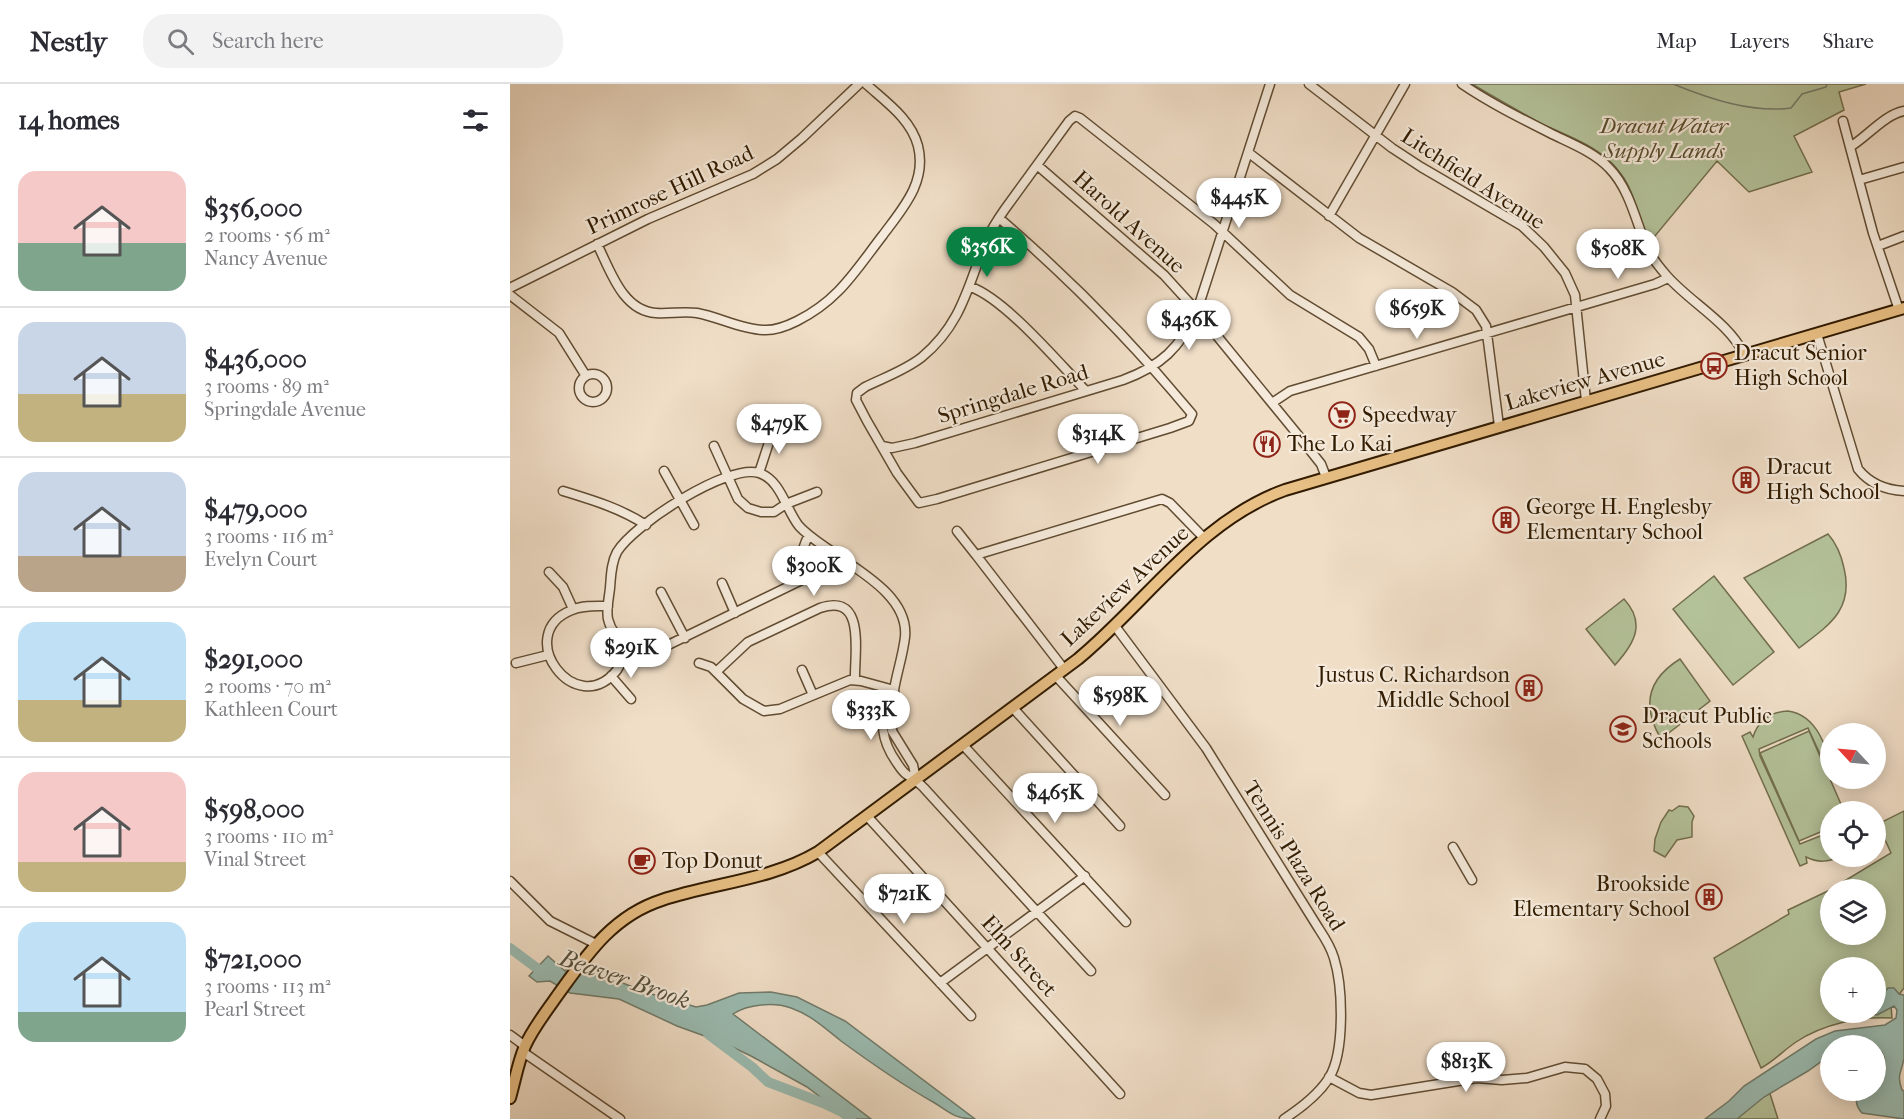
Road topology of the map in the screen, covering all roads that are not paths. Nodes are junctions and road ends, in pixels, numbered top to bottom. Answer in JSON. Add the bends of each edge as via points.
{"nodes":[{"id":1,"x":859,"y":84,"type":"edge"},
{"id":2,"x":866,"y":84,"type":"edge"},
{"id":3,"x":1270,"y":84,"type":"edge"},
{"id":4,"x":1309,"y":84,"type":"edge"},
{"id":5,"x":1405,"y":84,"type":"edge"},
{"id":6,"x":1462,"y":84,"type":"edge"},
{"id":7,"x":1904,"y":111,"type":"edge"},
{"id":8,"x":1843,"y":121,"type":"dead end"},
{"id":9,"x":1376,"y":135,"type":"junction"},
{"id":10,"x":1850,"y":147,"type":"junction"},
{"id":11,"x":1249,"y":153,"type":"junction"},
{"id":12,"x":1037,"y":165,"type":"junction"},
{"id":13,"x":1904,"y":167,"type":"edge"},
{"id":14,"x":1859,"y":180,"type":"junction"},
{"id":15,"x":1329,"y":216,"type":"junction"},
{"id":16,"x":999,"y":218,"type":"junction"},
{"id":17,"x":1222,"y":232,"type":"junction"},
{"id":18,"x":1904,"y":236,"type":"edge"},
{"id":19,"x":597,"y":244,"type":"junction"},
{"id":20,"x":1878,"y":246,"type":"junction"},
{"id":21,"x":1668,"y":278,"type":"junction"},
{"id":22,"x":971,"y":287,"type":"junction"},
{"id":23,"x":510,"y":288,"type":"edge"},
{"id":24,"x":510,"y":295,"type":"edge"},
{"id":25,"x":1576,"y":306,"type":"junction"},
{"id":26,"x":1901,"y":309,"type":"edge"},
{"id":27,"x":1197,"y":311,"type":"junction"},
{"id":28,"x":1486,"y":333,"type":"junction"},
{"id":29,"x":1817,"y":334,"type":"junction"},
{"id":30,"x":1744,"y":354,"type":"junction"},
{"id":31,"x":1152,"y":366,"type":"junction"},
{"id":32,"x":1376,"y":366,"type":"junction"},
{"id":33,"x":586,"y":376,"type":"dead end"},
{"id":34,"x":1086,"y":391,"type":"junction"},
{"id":35,"x":1586,"y":401,"type":"junction"},
{"id":36,"x":1272,"y":404,"type":"junction"},
{"id":37,"x":1499,"y":426,"type":"junction"},
{"id":38,"x":773,"y":430,"type":"dead end"},
{"id":39,"x":714,"y":446,"type":"dead end"},
{"id":40,"x":882,"y":446,"type":"junction"},
{"id":41,"x":664,"y":471,"type":"dead end"},
{"id":42,"x":759,"y":473,"type":"junction"},
{"id":43,"x":728,"y":476,"type":"junction"},
{"id":44,"x":1326,"y":477,"type":"junction"},
{"id":45,"x":563,"y":491,"type":"dead end"},
{"id":46,"x":1904,"y":491,"type":"edge"},
{"id":47,"x":817,"y":492,"type":"dead end"},
{"id":48,"x":680,"y":500,"type":"junction"},
{"id":49,"x":786,"y":504,"type":"junction"},
{"id":50,"x":646,"y":525,"type":"junction"},
{"id":51,"x":694,"y":525,"type":"dead end"},
{"id":52,"x":957,"y":531,"type":"dead end"},
{"id":53,"x":809,"y":535,"type":"junction"},
{"id":54,"x":1204,"y":538,"type":"junction"},
{"id":55,"x":975,"y":555,"type":"junction"},
{"id":56,"x":843,"y":560,"type":"junction"},
{"id":57,"x":549,"y":572,"type":"dead end"},
{"id":58,"x":805,"y":579,"type":"junction"},
{"id":59,"x":722,"y":583,"type":"dead end"},
{"id":60,"x":661,"y":592,"type":"dead end"},
{"id":61,"x":608,"y":606,"type":"junction"},
{"id":62,"x":573,"y":609,"type":"junction"},
{"id":63,"x":735,"y":613,"type":"junction"},
{"id":64,"x":1115,"y":626,"type":"junction"},
{"id":65,"x":685,"y":638,"type":"junction"},
{"id":66,"x":628,"y":645,"type":"junction"},
{"id":67,"x":548,"y":655,"type":"junction"},
{"id":68,"x":516,"y":663,"type":"dead end"},
{"id":69,"x":699,"y":663,"type":"dead end"},
{"id":70,"x":802,"y":670,"type":"dead end"},
{"id":71,"x":716,"y":672,"type":"junction"},
{"id":72,"x":1060,"y":673,"type":"junction"},
{"id":73,"x":611,"y":676,"type":"junction"},
{"id":74,"x":855,"y":680,"type":"junction"},
{"id":75,"x":894,"y":690,"type":"junction"},
{"id":76,"x":813,"y":695,"type":"junction"},
{"id":77,"x":631,"y":699,"type":"dead end"},
{"id":78,"x":1012,"y":708,"type":"junction"},
{"id":79,"x":963,"y":745,"type":"junction"},
{"id":80,"x":916,"y":779,"type":"junction"},
{"id":81,"x":1165,"y":795,"type":"dead end"},
{"id":82,"x":867,"y":816,"type":"junction"},
{"id":83,"x":1120,"y":826,"type":"dead end"},
{"id":84,"x":1454,"y":847,"type":"dead end"},
{"id":85,"x":818,"y":852,"type":"junction"},
{"id":86,"x":1085,"y":876,"type":"junction"},
{"id":87,"x":1472,"y":880,"type":"dead end"},
{"id":88,"x":510,"y":881,"type":"edge"},
{"id":89,"x":1036,"y":911,"type":"junction"},
{"id":90,"x":1126,"y":922,"type":"dead end"},
{"id":91,"x":596,"y":944,"type":"junction"},
{"id":92,"x":988,"y":948,"type":"junction"},
{"id":93,"x":1091,"y":971,"type":"dead end"},
{"id":94,"x":940,"y":983,"type":"junction"},
{"id":95,"x":971,"y":1016,"type":"dead end"},
{"id":96,"x":510,"y":1035,"type":"edge"},
{"id":97,"x":524,"y":1049,"type":"junction"},
{"id":98,"x":1329,"y":1077,"type":"junction"},
{"id":99,"x":1120,"y":1094,"type":"dead end"},
{"id":100,"x":510,"y":1098,"type":"edge"},
{"id":101,"x":1298,"y":1110,"type":"junction"},
{"id":102,"x":620,"y":1119,"type":"edge"},
{"id":103,"x":1284,"y":1119,"type":"edge"},
{"id":104,"x":1302,"y":1119,"type":"edge"},
{"id":105,"x":1600,"y":1119,"type":"edge"}],
"edges":[{"from":1,"to":19,"type":"street","name":"Primrose Hill Road","via":[[802,138],[753,174]]},
{"from":2,"to":19,"type":"street","via":[[901,116],[913,134],[919,154],[919,175],[900,213],[839,292],[815,311],[787,325],[763,330],[694,313],[646,311],[626,297]]},
{"from":3,"to":11,"type":"street","name":"Springdale Road"},
{"from":4,"to":9,"type":"street","name":"Litchfield Avenue"},
{"from":5,"to":9,"type":"street"},
{"from":6,"to":21,"type":"street","via":[[1610,168],[1623,189],[1647,249]]},
{"from":7,"to":10,"type":"street","via":[[1896,112]]},
{"from":8,"to":10,"type":"street"},
{"from":9,"to":15,"type":"street"},
{"from":9,"to":25,"type":"street","name":"Litchfield Avenue","via":[[1421,167],[1521,226],[1565,273]]},
{"from":10,"to":14,"type":"street"},
{"from":11,"to":15,"type":"street"},
{"from":11,"to":17,"type":"street","name":"Springdale Road"},
{"from":12,"to":16,"type":"street"},
{"from":12,"to":17,"type":"street","via":[[1075,116]]},
{"from":12,"to":27,"type":"street","name":"Harold Avenue","via":[[1164,275]]},
{"from":13,"to":14,"type":"street"},
{"from":14,"to":20,"type":"street"},
{"from":15,"to":28,"type":"street","via":[[1452,292],[1472,307],[1484,322]]},
{"from":16,"to":22,"type":"street","via":[[987,239]]},
{"from":16,"to":31,"type":"street","via":[[1070,282]]},
{"from":17,"to":27,"type":"street","name":"Springdale Road"},
{"from":17,"to":32,"type":"street","via":[[1290,295],[1359,337],[1370,349]]},
{"from":18,"to":20,"type":"street"},
{"from":19,"to":23,"type":"street","name":"Primrose Hill Road"},
{"from":20,"to":26,"type":"street"},
{"from":21,"to":25,"type":"street"},
{"from":21,"to":30,"type":"street","via":[[1727,331]]},
{"from":22,"to":34,"type":"street","via":[[984,292],[1013,317]]},
{"from":22,"to":40,"type":"street","via":[[958,314],[921,358],[857,393],[856,400]]},
{"from":24,"to":33,"type":"street","via":[[559,333]]},
{"from":25,"to":28,"type":"street"},
{"from":25,"to":35,"type":"street","name":"Litchfield Avenue"},
{"from":26,"to":29,"type":"main road","name":"Lakeview Avenue"},
{"from":27,"to":31,"type":"street","name":"Springdale Road","via":[[1185,336]]},
{"from":27,"to":36,"type":"street","name":"Harold Avenue"},
{"from":28,"to":32,"type":"street"},
{"from":28,"to":37,"type":"street"},
{"from":29,"to":30,"type":"main road","name":"Lakeview Avenue"},
{"from":29,"to":46,"type":"street","via":[[1857,466],[1876,485]]},
{"from":30,"to":35,"type":"main road","name":"Lakeview Avenue"},
{"from":31,"to":34,"type":"street","name":"Springdale Road","via":[[1145,372]]},
{"from":31,"to":40,"type":"street","via":[[1192,414],[1189,421],[977,488],[919,502]]},
{"from":32,"to":36,"type":"street","via":[[1290,391]]},
{"from":34,"to":40,"type":"street","name":"Springdale Road","via":[[915,442],[892,448]]},
{"from":35,"to":37,"type":"main road","name":"Lakeview Avenue"},
{"from":36,"to":44,"type":"street","name":"Harold Avenue","via":[[1321,464]]},
{"from":37,"to":44,"type":"main road","name":"Lakeview Avenue"},
{"from":38,"to":42,"type":"street"},
{"from":39,"to":43,"type":"street"},
{"from":41,"to":48,"type":"street"},
{"from":42,"to":43,"type":"street"},
{"from":42,"to":49,"type":"street","via":[[774,483]]},
{"from":43,"to":48,"type":"street"},
{"from":43,"to":49,"type":"street","via":[[738,499],[748,508],[774,512]]},
{"from":44,"to":54,"type":"main road","name":"Lakeview Avenue","via":[[1262,499],[1225,520]]},
{"from":45,"to":50,"type":"street","via":[[613,506]]},
{"from":47,"to":49,"type":"street"},
{"from":48,"to":50,"type":"street"},
{"from":48,"to":51,"type":"street"},
{"from":49,"to":53,"type":"street"},
{"from":50,"to":61,"type":"street","via":[[616,555]]},
{"from":52,"to":55,"type":"street"},
{"from":53,"to":56,"type":"street"},
{"from":53,"to":58,"type":"street","via":[[801,560]]},
{"from":54,"to":55,"type":"street","via":[[1170,503],[1162,500]]},
{"from":54,"to":64,"type":"main road","name":"Lakeview Avenue"},
{"from":55,"to":72,"type":"street"},
{"from":56,"to":58,"type":"street"},
{"from":56,"to":75,"type":"street","via":[[888,595],[904,621],[905,636]]},
{"from":57,"to":62,"type":"street","via":[[563,587]]},
{"from":58,"to":63,"type":"street"},
{"from":59,"to":63,"type":"street"},
{"from":60,"to":65,"type":"street"},
{"from":61,"to":62,"type":"street"},
{"from":61,"to":66,"type":"street","via":[[608,620],[614,632]]},
{"from":62,"to":67,"type":"street","via":[[552,627]]},
{"from":63,"to":65,"type":"street"},
{"from":64,"to":72,"type":"main road","name":"Lakeview Avenue"},
{"from":64,"to":98,"type":"street","name":"Tennis Plaza Road","via":[[1206,748],[1330,948],[1340,1009],[1336,1058]]},
{"from":65,"to":66,"type":"street","via":[[657,649]]},
{"from":66,"to":73,"type":"street"},
{"from":67,"to":68,"type":"street"},
{"from":67,"to":73,"type":"street","via":[[559,674],[574,683],[590,685]]},
{"from":69,"to":71,"type":"street"},
{"from":70,"to":76,"type":"street"},
{"from":71,"to":74,"type":"street","via":[[748,642],[832,606],[848,612],[855,622]]},
{"from":71,"to":76,"type":"street","via":[[743,699],[764,711],[774,711]]},
{"from":72,"to":78,"type":"main road","name":"Lakeview Avenue"},
{"from":72,"to":81,"type":"street"},
{"from":73,"to":77,"type":"street"},
{"from":74,"to":75,"type":"street"},
{"from":74,"to":76,"type":"street"},
{"from":75,"to":80,"type":"street","via":[[887,696],[882,730],[894,759],[905,774]]},
{"from":78,"to":79,"type":"main road","name":"Lakeview Avenue"},
{"from":78,"to":83,"type":"street"},
{"from":79,"to":80,"type":"main road","name":"Lakeview Avenue"},
{"from":79,"to":86,"type":"street"},
{"from":80,"to":82,"type":"main road","name":"Lakeview Avenue"},
{"from":80,"to":89,"type":"street"},
{"from":82,"to":85,"type":"main road","name":"Lakeview Avenue"},
{"from":82,"to":92,"type":"street","name":"Elm Street"},
{"from":84,"to":87,"type":"street"},
{"from":85,"to":91,"type":"main road","name":"Lakeview Avenue","via":[[788,866],[653,903],[622,920]]},
{"from":85,"to":94,"type":"street"},
{"from":86,"to":89,"type":"street"},
{"from":86,"to":90,"type":"street"},
{"from":88,"to":91,"type":"street","via":[[550,921]]},
{"from":89,"to":92,"type":"street"},
{"from":89,"to":93,"type":"street"},
{"from":91,"to":97,"type":"main road","name":"Lakeview Avenue","via":[[537,1024]]},
{"from":92,"to":94,"type":"street"},
{"from":92,"to":99,"type":"street","name":"Elm Street"},
{"from":94,"to":95,"type":"street"},
{"from":96,"to":97,"type":"street"},
{"from":97,"to":100,"type":"main road","name":"Lakeview Avenue"},
{"from":97,"to":102,"type":"street"},
{"from":98,"to":101,"type":"street","name":"Tennis Plaza Road"},
{"from":98,"to":105,"type":"street","via":[[1371,1095],[1477,1078],[1527,1078],[1565,1067],[1584,1069],[1597,1079],[1605,1094]]},
{"from":101,"to":103,"type":"street","name":"Tennis Plaza Road"},
{"from":101,"to":104,"type":"street"}]}
